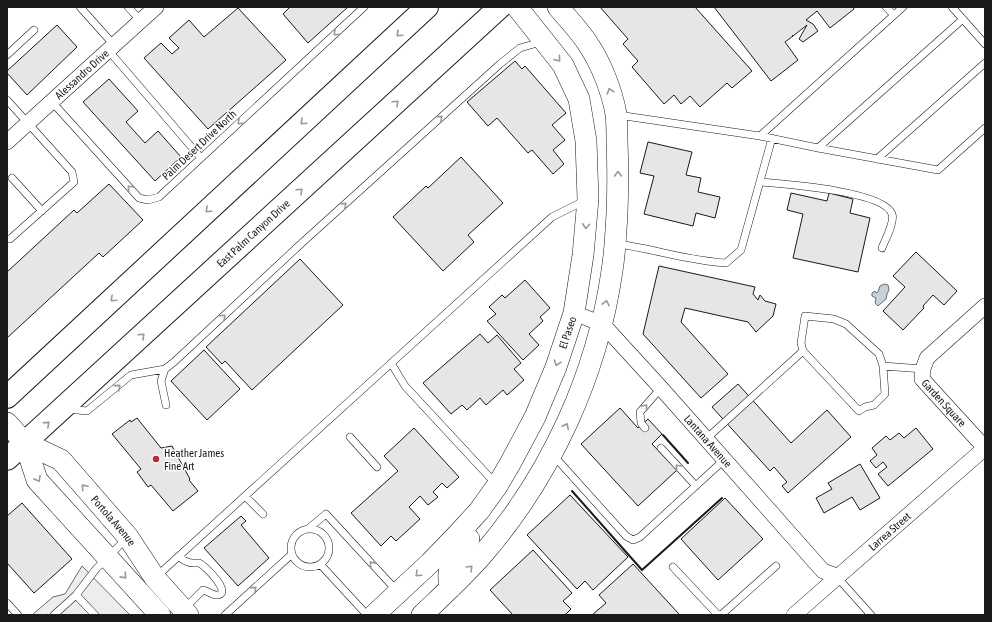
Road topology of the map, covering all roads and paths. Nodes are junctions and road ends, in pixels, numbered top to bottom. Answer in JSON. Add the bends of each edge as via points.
{"nodes":[{"id":1,"x":80,"y":7,"type":"edge"},
{"id":2,"x":128,"y":7,"type":"edge"},
{"id":3,"x":156,"y":7,"type":"edge"},
{"id":4,"x":364,"y":7,"type":"edge"},
{"id":5,"x":427,"y":7,"type":"edge"},
{"id":6,"x":500,"y":7,"type":"edge"},
{"id":7,"x":517,"y":7,"type":"edge"},
{"id":8,"x":558,"y":7,"type":"edge"},
{"id":9,"x":886,"y":7,"type":"edge"},
{"id":10,"x":903,"y":7,"type":"edge"},
{"id":11,"x":952,"y":7,"type":"edge"},
{"id":12,"x":894,"y":15,"type":"junction"},
{"id":13,"x":963,"y":19,"type":"junction"},
{"id":14,"x":140,"y":21,"type":"junction"},
{"id":15,"x":34,"y":30,"type":"dead end"},
{"id":16,"x":544,"y":41,"type":"junction"},
{"id":17,"x":985,"y":44,"type":"edge"},
{"id":18,"x":111,"y":48,"type":"junction"},
{"id":19,"x":7,"y":55,"type":"edge"},
{"id":20,"x":985,"y":63,"type":"edge"},
{"id":21,"x":7,"y":100,"type":"edge"},
{"id":22,"x":52,"y":102,"type":"junction"},
{"id":23,"x":616,"y":114,"type":"junction"},
{"id":24,"x":28,"y":123,"type":"junction"},
{"id":25,"x":985,"y":128,"type":"edge"},
{"id":26,"x":760,"y":136,"type":"junction"},
{"id":27,"x":772,"y":138,"type":"junction"},
{"id":28,"x":7,"y":142,"type":"edge"},
{"id":29,"x":818,"y":148,"type":"junction"},
{"id":30,"x":201,"y":158,"type":"junction"},
{"id":31,"x":877,"y":159,"type":"junction"},
{"id":32,"x":12,"y":178,"type":"dead end"},
{"id":33,"x":760,"y":182,"type":"junction"},
{"id":34,"x":588,"y":199,"type":"junction"},
{"id":35,"x":42,"y":211,"type":"junction"},
{"id":36,"x":7,"y":239,"type":"edge"},
{"id":37,"x":615,"y":244,"type":"junction"},
{"id":38,"x":882,"y":248,"type":"dead end"},
{"id":39,"x":985,"y":306,"type":"edge"},
{"id":40,"x":574,"y":312,"type":"junction"},
{"id":41,"x":602,"y":324,"type":"junction"},
{"id":42,"x":803,"y":351,"type":"junction"},
{"id":43,"x":391,"y":363,"type":"junction"},
{"id":44,"x":883,"y":366,"type":"junction"},
{"id":45,"x":165,"y":369,"type":"junction"},
{"id":46,"x":922,"y":369,"type":"junction"},
{"id":47,"x":661,"y":388,"type":"junction"},
{"id":48,"x":7,"y":397,"type":"edge"},
{"id":49,"x":166,"y":405,"type":"dead end"},
{"id":50,"x":63,"y":408,"type":"junction"},
{"id":51,"x":7,"y":423,"type":"edge"},
{"id":52,"x":645,"y":428,"type":"dead end"},
{"id":53,"x":350,"y":437,"type":"dead end"},
{"id":54,"x":706,"y":439,"type":"junction"},
{"id":55,"x":25,"y":443,"type":"junction"},
{"id":56,"x":661,"y":448,"type":"dead end"},
{"id":57,"x":985,"y":448,"type":"edge"},
{"id":58,"x":552,"y":454,"type":"junction"},
{"id":59,"x":7,"y":459,"type":"edge"},
{"id":60,"x":724,"y":460,"type":"junction"},
{"id":61,"x":377,"y":466,"type":"dead end"},
{"id":62,"x":497,"y":486,"type":"junction"},
{"id":63,"x":696,"y":486,"type":"junction"},
{"id":64,"x":245,"y":496,"type":"junction"},
{"id":65,"x":479,"y":511,"type":"junction"},
{"id":66,"x":263,"y":514,"type":"dead end"},
{"id":67,"x":308,"y":529,"type":"junction"},
{"id":68,"x":128,"y":538,"type":"junction"},
{"id":69,"x":292,"y":554,"type":"junction"},
{"id":70,"x":179,"y":557,"type":"junction"},
{"id":71,"x":107,"y":558,"type":"junction"},
{"id":72,"x":320,"y":564,"type":"junction"},
{"id":73,"x":776,"y":566,"type":"dead end"},
{"id":74,"x":673,"y":567,"type":"dead end"},
{"id":75,"x":837,"y":576,"type":"junction"},
{"id":76,"x":155,"y":578,"type":"junction"},
{"id":77,"x":451,"y":587,"type":"junction"},
{"id":78,"x":398,"y":593,"type":"junction"},
{"id":79,"x":76,"y":595,"type":"junction"},
{"id":80,"x":7,"y":603,"type":"edge"},
{"id":81,"x":183,"y":613,"type":"edge"},
{"id":82,"x":18,"y":615,"type":"edge"},
{"id":83,"x":54,"y":615,"type":"edge"},
{"id":84,"x":95,"y":615,"type":"edge"},
{"id":85,"x":160,"y":615,"type":"edge"},
{"id":86,"x":225,"y":615,"type":"edge"},
{"id":87,"x":367,"y":615,"type":"edge"},
{"id":88,"x":374,"y":615,"type":"edge"},
{"id":89,"x":422,"y":615,"type":"edge"},
{"id":90,"x":718,"y":615,"type":"edge"},
{"id":91,"x":721,"y":615,"type":"edge"},
{"id":92,"x":794,"y":615,"type":"edge"},
{"id":93,"x":871,"y":615,"type":"edge"}],
"edges":[{"from":1,"to":18,"type":"lane"},
{"from":2,"to":14,"type":"lane"},
{"from":3,"to":14,"type":"street","name":"Alessandro Drive"},
{"from":4,"to":30,"type":"lane","name":"Palm Desert Drive North","one_way":true},
{"from":5,"to":48,"type":"main road","one_way":true},
{"from":50,"to":6,"type":"main road","name":"East Palm Canyon Drive","one_way":true},
{"from":7,"to":16,"type":"street","name":"El Paseo"},
{"from":23,"to":8,"type":"street","one_way":true,"via":[[610,90],[588,44]]},
{"from":9,"to":12,"type":"lane"},
{"from":10,"to":12,"type":"lane"},
{"from":11,"to":13,"type":"lane"},
{"from":12,"to":26,"type":"lane"},
{"from":13,"to":17,"type":"lane"},
{"from":13,"to":29,"type":"lane"},
{"from":14,"to":18,"type":"street","name":"Alessandro Drive"},
{"from":15,"to":19,"type":"lane"},
{"from":16,"to":34,"type":"street","name":"El Paseo","one_way":true,"via":[[563,65],[579,99],[586,141]]},
{"from":45,"to":16,"type":"lane","one_way":true,"via":[[500,64],[520,48]]},
{"from":18,"to":22,"type":"street","name":"Alessandro Drive"},
{"from":18,"to":30,"type":"lane"},
{"from":20,"to":31,"type":"lane"},
{"from":21,"to":24,"type":"lane"},
{"from":22,"to":24,"type":"street","name":"Alessandro Drive"},
{"from":30,"to":22,"type":"lane","name":"Palm Desert Drive North","one_way":true,"via":[[159,197],[148,200],[139,198]]},
{"from":23,"to":26,"type":"lane"},
{"from":37,"to":23,"type":"street","one_way":true,"via":[[618,178]]},
{"from":24,"to":28,"type":"street","name":"Alessandro Drive"},
{"from":24,"to":35,"type":"lane","via":[[72,172],[74,182]]},
{"from":25,"to":31,"type":"lane","via":[[938,170]]},
{"from":26,"to":27,"type":"lane"},
{"from":27,"to":29,"type":"lane"},
{"from":27,"to":33,"type":"lane"},
{"from":29,"to":31,"type":"lane"},
{"from":32,"to":35,"type":"lane"},
{"from":33,"to":37,"type":"lane","via":[[741,250],[726,263]]},
{"from":33,"to":38,"type":"lane","via":[[859,195],[882,202],[893,216]]},
{"from":34,"to":40,"type":"street","name":"El Paseo","one_way":true},
{"from":34,"to":43,"type":"lane","via":[[552,216]]},
{"from":35,"to":36,"type":"lane"},
{"from":41,"to":37,"type":"street","one_way":true},
{"from":39,"to":46,"type":"street","name":"Garden Square","via":[[927,358]]},
{"from":40,"to":41,"type":"street","name":"Lantana Avenue"},
{"from":40,"to":62,"type":"street","name":"El Paseo","one_way":true,"via":[[556,367],[535,417]]},
{"from":41,"to":47,"type":"street","name":"Lantana Avenue"},
{"from":58,"to":41,"type":"street","one_way":true,"via":[[586,377]]},
{"from":42,"to":44,"type":"lane","via":[[801,343],[805,316],[834,319],[846,324],[863,338],[879,354]]},
{"from":42,"to":44,"type":"lane","via":[[859,411],[874,405],[885,394]]},
{"from":42,"to":54,"type":"lane"},
{"from":43,"to":62,"type":"lane","via":[[405,386]]},
{"from":43,"to":64,"type":"lane"},
{"from":44,"to":46,"type":"lane"},
{"from":45,"to":49,"type":"lane","via":[[161,381]]},
{"from":50,"to":45,"type":"lane","one_way":true,"via":[[87,411],[131,375]]},
{"from":46,"to":57,"type":"street","name":"Garden Square","via":[[922,379]]},
{"from":52,"to":47,"type":"lane","one_way":true,"via":[[641,423],[640,412]]},
{"from":47,"to":54,"type":"street","name":"Lantana Avenue"},
{"from":55,"to":50,"type":"main road","name":"East Palm Canyon Drive","one_way":true},
{"from":51,"to":55,"type":"street","name":"Portola Avenue"},
{"from":53,"to":61,"type":"lane"},
{"from":54,"to":60,"type":"street","name":"Lantana Avenue"},
{"from":55,"to":59,"type":"main road","name":"East Palm Canyon Drive"},
{"from":68,"to":55,"type":"street","name":"Portola Avenue","one_way":true,"via":[[61,460]]},
{"from":55,"to":71,"type":"street","name":"Portola Avenue","one_way":true,"via":[[37,480]]},
{"from":63,"to":56,"type":"lane","one_way":true},
{"from":57,"to":75,"type":"street","name":"Larrea Street"},
{"from":58,"to":63,"type":"lane","via":[[626,536],[633,540],[640,537]]},
{"from":77,"to":58,"type":"street","one_way":true,"via":[[504,529]]},
{"from":60,"to":63,"type":"lane"},
{"from":60,"to":75,"type":"street","name":"Lantana Avenue","via":[[823,571]]},
{"from":62,"to":65,"type":"street","name":"El Paseo"},
{"from":64,"to":66,"type":"lane"},
{"from":64,"to":70,"type":"lane"},
{"from":65,"to":77,"type":"street","via":[[473,535],[451,564],[448,579]]},
{"from":65,"to":78,"type":"street","name":"El Paseo","one_way":true},
{"from":67,"to":69,"type":"lane","via":[[296,534],[291,545]]},
{"from":67,"to":72,"type":"lane","via":[[320,532],[328,541],[328,554]]},
{"from":78,"to":67,"type":"lane","one_way":true,"via":[[326,514]]},
{"from":68,"to":71,"type":"lane"},
{"from":68,"to":76,"type":"street","name":"Portola Avenue"},
{"from":69,"to":72,"type":"lane","via":[[301,567]]},
{"from":86,"to":69,"type":"lane","one_way":true},
{"from":70,"to":76,"type":"lane"},
{"from":70,"to":81,"type":"lane","via":[[200,563],[222,588],[220,595],[216,596],[203,590]]},
{"from":71,"to":79,"type":"lane","via":[[96,568]]},
{"from":71,"to":85,"type":"street","name":"Portola Avenue","one_way":true},
{"from":72,"to":87,"type":"lane"},
{"from":73,"to":91,"type":"lane"},
{"from":74,"to":90,"type":"lane"},
{"from":75,"to":92,"type":"street","name":"Larrea Street"},
{"from":75,"to":93,"type":"lane"},
{"from":76,"to":81,"type":"street","name":"Portola Avenue"},
{"from":77,"to":89,"type":"street"},
{"from":78,"to":88,"type":"street","name":"El Paseo"},
{"from":79,"to":83,"type":"lane"},
{"from":79,"to":84,"type":"lane"},
{"from":80,"to":82,"type":"lane"}]}
